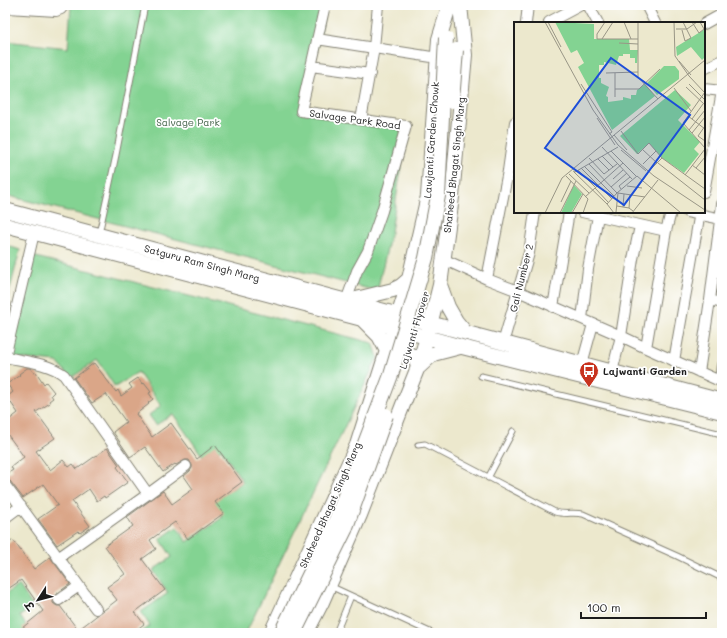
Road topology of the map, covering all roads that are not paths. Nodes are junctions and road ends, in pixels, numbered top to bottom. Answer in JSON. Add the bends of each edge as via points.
{"nodes":[{"id":1,"x":64,"y":5,"type":"edge"},
{"id":2,"x":145,"y":5,"type":"edge"},
{"id":3,"x":325,"y":5,"type":"edge"},
{"id":4,"x":378,"y":5,"type":"edge"},
{"id":5,"x":528,"y":5,"type":"edge"},
{"id":6,"x":581,"y":5,"type":"edge"},
{"id":7,"x":588,"y":5,"type":"edge"},
{"id":8,"x":649,"y":6,"type":"edge"},
{"id":9,"x":7,"y":7,"type":"edge"},
{"id":10,"x":454,"y":7,"type":"edge"},
{"id":11,"x":722,"y":14,"type":"edge"},
{"id":12,"x":526,"y":22,"type":"edge"},
{"id":13,"x":549,"y":22,"type":"edge"},
{"id":14,"x":597,"y":22,"type":"edge"},
{"id":15,"x":653,"y":22,"type":"edge"},
{"id":16,"x":705,"y":23,"type":"edge"},
{"id":17,"x":317,"y":39,"type":"junction"},
{"id":18,"x":374,"y":48,"type":"junction"},
{"id":19,"x":438,"y":58,"type":"junction"},
{"id":20,"x":722,"y":60,"type":"edge"},
{"id":21,"x":311,"y":66,"type":"junction"},
{"id":22,"x":705,"y":68,"type":"edge"},
{"id":23,"x":370,"y":74,"type":"junction"},
{"id":24,"x":705,"y":89,"type":"edge"},
{"id":25,"x":722,"y":91,"type":"edge"},
{"id":26,"x":361,"y":120,"type":"junction"},
{"id":27,"x":514,"y":138,"type":"edge"},
{"id":28,"x":512,"y":171,"type":"edge"},
{"id":29,"x":705,"y":186,"type":"edge"},
{"id":30,"x":428,"y":196,"type":"junction"},
{"id":31,"x":452,"y":197,"type":"junction"},
{"id":32,"x":722,"y":204,"type":"edge"},
{"id":33,"x":5,"y":210,"type":"edge"},
{"id":34,"x":535,"y":213,"type":"edge"},
{"id":35,"x":569,"y":213,"type":"edge"},
{"id":36,"x":586,"y":213,"type":"edge"},
{"id":37,"x":671,"y":213,"type":"edge"},
{"id":38,"x":700,"y":213,"type":"edge"},
{"id":39,"x":598,"y":216,"type":"junction"},
{"id":40,"x":721,"y":219,"type":"edge"},
{"id":41,"x":5,"y":225,"type":"edge"},
{"id":42,"x":640,"y":226,"type":"junction"},
{"id":43,"x":666,"y":231,"type":"junction"},
{"id":44,"x":34,"y":232,"type":"junction"},
{"id":45,"x":98,"y":235,"type":"junction"},
{"id":46,"x":443,"y":259,"type":"junction"},
{"id":47,"x":410,"y":279,"type":"junction"},
{"id":48,"x":487,"y":279,"type":"junction"},
{"id":49,"x":440,"y":285,"type":"junction"},
{"id":50,"x":518,"y":291,"type":"junction"},
{"id":51,"x":710,"y":300,"type":"junction"},
{"id":52,"x":346,"y":301,"type":"junction"},
{"id":53,"x":722,"y":303,"type":"edge"},
{"id":54,"x":553,"y":306,"type":"junction"},
{"id":55,"x":362,"y":319,"type":"junction"},
{"id":56,"x":582,"y":319,"type":"junction"},
{"id":57,"x":396,"y":322,"type":"junction"},
{"id":58,"x":593,"y":324,"type":"junction"},
{"id":59,"x":429,"y":330,"type":"junction"},
{"id":60,"x":621,"y":336,"type":"junction"},
{"id":61,"x":464,"y":340,"type":"junction"},
{"id":62,"x":503,"y":343,"type":"junction"},
{"id":63,"x":646,"y":348,"type":"junction"},
{"id":64,"x":386,"y":351,"type":"junction"},
{"id":65,"x":5,"y":357,"type":"edge"},
{"id":66,"x":674,"y":361,"type":"junction"},
{"id":67,"x":582,"y":364,"type":"junction"},
{"id":68,"x":722,"y":365,"type":"edge"},
{"id":69,"x":418,"y":368,"type":"junction"},
{"id":70,"x":612,"y":372,"type":"junction"},
{"id":71,"x":699,"y":372,"type":"junction"},
{"id":72,"x":481,"y":376,"type":"dead end"},
{"id":73,"x":721,"y":381,"type":"edge"},
{"id":74,"x":722,"y":401,"type":"edge"},
{"id":75,"x":722,"y":412,"type":"edge"},
{"id":76,"x":513,"y":431,"type":"dead end"},
{"id":77,"x":722,"y":434,"type":"edge"},
{"id":78,"x":418,"y":445,"type":"dead end"},
{"id":79,"x":186,"y":466,"type":"dead end"},
{"id":80,"x":488,"y":478,"type":"junction"},
{"id":81,"x":5,"y":485,"type":"edge"},
{"id":82,"x":148,"y":494,"type":"junction"},
{"id":83,"x":21,"y":506,"type":"junction"},
{"id":84,"x":5,"y":518,"type":"edge"},
{"id":85,"x":58,"y":558,"type":"junction"},
{"id":86,"x":722,"y":578,"type":"edge"},
{"id":87,"x":79,"y":586,"type":"junction"},
{"id":88,"x":329,"y":586,"type":"junction"},
{"id":89,"x":351,"y":596,"type":"junction"},
{"id":90,"x":59,"y":600,"type":"dead end"},
{"id":91,"x":96,"y":609,"type":"dead end"},
{"id":92,"x":272,"y":633,"type":"edge"},
{"id":93,"x":282,"y":633,"type":"edge"},
{"id":94,"x":294,"y":633,"type":"edge"},
{"id":95,"x":306,"y":633,"type":"edge"},
{"id":96,"x":336,"y":633,"type":"edge"},
{"id":97,"x":432,"y":633,"type":"edge"}],
"edges":[{"from":1,"to":9,"type":"street","via":[[56,11]]},
{"from":2,"to":45,"type":"lane"},
{"from":3,"to":17,"type":"street","name":"Salvage Park Road"},
{"from":4,"to":18,"type":"street"},
{"from":5,"to":12,"type":"street"},
{"from":6,"to":13,"type":"street"},
{"from":7,"to":14,"type":"street"},
{"from":8,"to":15,"type":"street"},
{"from":10,"to":19,"type":"main road","name":"Lawjanti Garden Chowk","via":[[439,40]]},
{"from":10,"to":31,"type":"main road","name":"Shaheed Bhagat Singh Marg","via":[[465,56]]},
{"from":10,"to":93,"type":"main road","name":"Lajwanti Flyover","bridge":true,"via":[[446,38],[438,196],[426,258],[391,375],[335,522]]},
{"from":10,"to":94,"type":"main road","name":"Lajwanti Flyover","bridge":true,"via":[[456,50],[446,197],[434,265],[399,380],[344,530]]},
{"from":11,"to":16,"type":"street"},
{"from":17,"to":18,"type":"street"},
{"from":17,"to":21,"type":"street","name":"Salvage Park Road"},
{"from":18,"to":19,"type":"street"},
{"from":18,"to":23,"type":"street"},
{"from":19,"to":30,"type":"main road","name":"Lawjanti Garden Chowk"},
{"from":20,"to":22,"type":"street"},
{"from":21,"to":23,"type":"street"},
{"from":21,"to":26,"type":"street","name":"Salvage Park Road","via":[[301,112]]},
{"from":23,"to":26,"type":"street"},
{"from":24,"to":25,"type":"street"},
{"from":25,"to":29,"type":"street"},
{"from":26,"to":52,"type":"street","name":"Salvage Park Road","via":[[406,126],[382,211]]},
{"from":27,"to":28,"type":"street"},
{"from":28,"to":48,"type":"street"},
{"from":30,"to":31,"type":"main road","via":[[434,203],[446,204]]},
{"from":30,"to":47,"type":"main road","name":"Lawjanti Garden Chowk"},
{"from":31,"to":46,"type":"main road","name":"Shaheed Bhagat Singh Marg"},
{"from":32,"to":40,"type":"street"},
{"from":33,"to":45,"type":"main road","name":"Satguru Ram Singh Marg"},
{"from":34,"to":50,"type":"street","name":"Gali Number 2"},
{"from":35,"to":54,"type":"street"},
{"from":36,"to":39,"type":"street"},
{"from":37,"to":43,"type":"street"},
{"from":38,"to":40,"type":"street"},
{"from":38,"to":66,"type":"street"},
{"from":39,"to":42,"type":"street"},
{"from":39,"to":56,"type":"street"},
{"from":40,"to":51,"type":"street"},
{"from":41,"to":44,"type":"main road","name":"Satguru Ram Singh Marg"},
{"from":42,"to":43,"type":"street"},
{"from":42,"to":60,"type":"street"},
{"from":43,"to":63,"type":"street"},
{"from":44,"to":55,"type":"main road","name":"Satguru Ram Singh Marg"},
{"from":44,"to":65,"type":"street"},
{"from":45,"to":52,"type":"main road","name":"Satguru Ram Singh Marg"},
{"from":46,"to":48,"type":"street"},
{"from":46,"to":49,"type":"main road","name":"Shaheed Bhagat Singh Marg"},
{"from":47,"to":52,"type":"main road","via":[[394,290]]},
{"from":47,"to":57,"type":"main road","name":"Lawjanti Garden Chowk"},
{"from":48,"to":50,"type":"street"},
{"from":49,"to":59,"type":"main road","name":"Shaheed Bhagat Singh Marg"},
{"from":49,"to":61,"type":"main road"},
{"from":50,"to":54,"type":"street"},
{"from":50,"to":62,"type":"street","name":"Gali Number 2"},
{"from":51,"to":53,"type":"street"},
{"from":51,"to":71,"type":"street"},
{"from":52,"to":57,"type":"main road","name":"Satguru Ram Singh Marg"},
{"from":54,"to":56,"type":"street"},
{"from":55,"to":57,"type":"main road","name":"Satguru Ram Singh Marg"},
{"from":55,"to":64,"type":"main road","via":[[379,336]]},
{"from":56,"to":58,"type":"street"},
{"from":57,"to":59,"type":"main road"},
{"from":57,"to":64,"type":"main road","name":"Shaheed Bhagat Singh Marg"},
{"from":58,"to":60,"type":"street"},
{"from":58,"to":67,"type":"street"},
{"from":59,"to":61,"type":"main road"},
{"from":59,"to":69,"type":"main road","name":"Shaheed Bhagat Singh Marg"},
{"from":60,"to":63,"type":"street"},
{"from":60,"to":70,"type":"street"},
{"from":61,"to":62,"type":"main road"},
{"from":61,"to":69,"type":"main road","via":[[433,354]]},
{"from":61,"to":75,"type":"main road"},
{"from":62,"to":67,"type":"main road"},
{"from":63,"to":66,"type":"street"},
{"from":64,"to":69,"type":"main road","via":[[394,347],[415,357]]},
{"from":64,"to":92,"type":"main road","name":"Shaheed Bhagat Singh Marg","via":[[358,446]]},
{"from":65,"to":82,"type":"street","via":[[46,366],[64,375]]},
{"from":66,"to":71,"type":"street"},
{"from":67,"to":70,"type":"main road"},
{"from":68,"to":73,"type":"street"},
{"from":69,"to":88,"type":"main road","name":"Shaheed Bhagat Singh Marg"},
{"from":70,"to":74,"type":"main road"},
{"from":71,"to":73,"type":"street"},
{"from":72,"to":77,"type":"lane"},
{"from":76,"to":80,"type":"lane"},
{"from":78,"to":80,"type":"lane","via":[[425,444]]},
{"from":79,"to":82,"type":"street"},
{"from":80,"to":86,"type":"lane","via":[[555,512],[583,514]]},
{"from":81,"to":83,"type":"street"},
{"from":82,"to":85,"type":"street"},
{"from":83,"to":84,"type":"street"},
{"from":83,"to":85,"type":"street"},
{"from":85,"to":87,"type":"street"},
{"from":87,"to":90,"type":"street"},
{"from":87,"to":91,"type":"street"},
{"from":88,"to":89,"type":"lane"},
{"from":88,"to":95,"type":"main road","name":"Shaheed Bhagat Singh Marg"},
{"from":89,"to":96,"type":"lane"},
{"from":89,"to":97,"type":"lane"}]}
